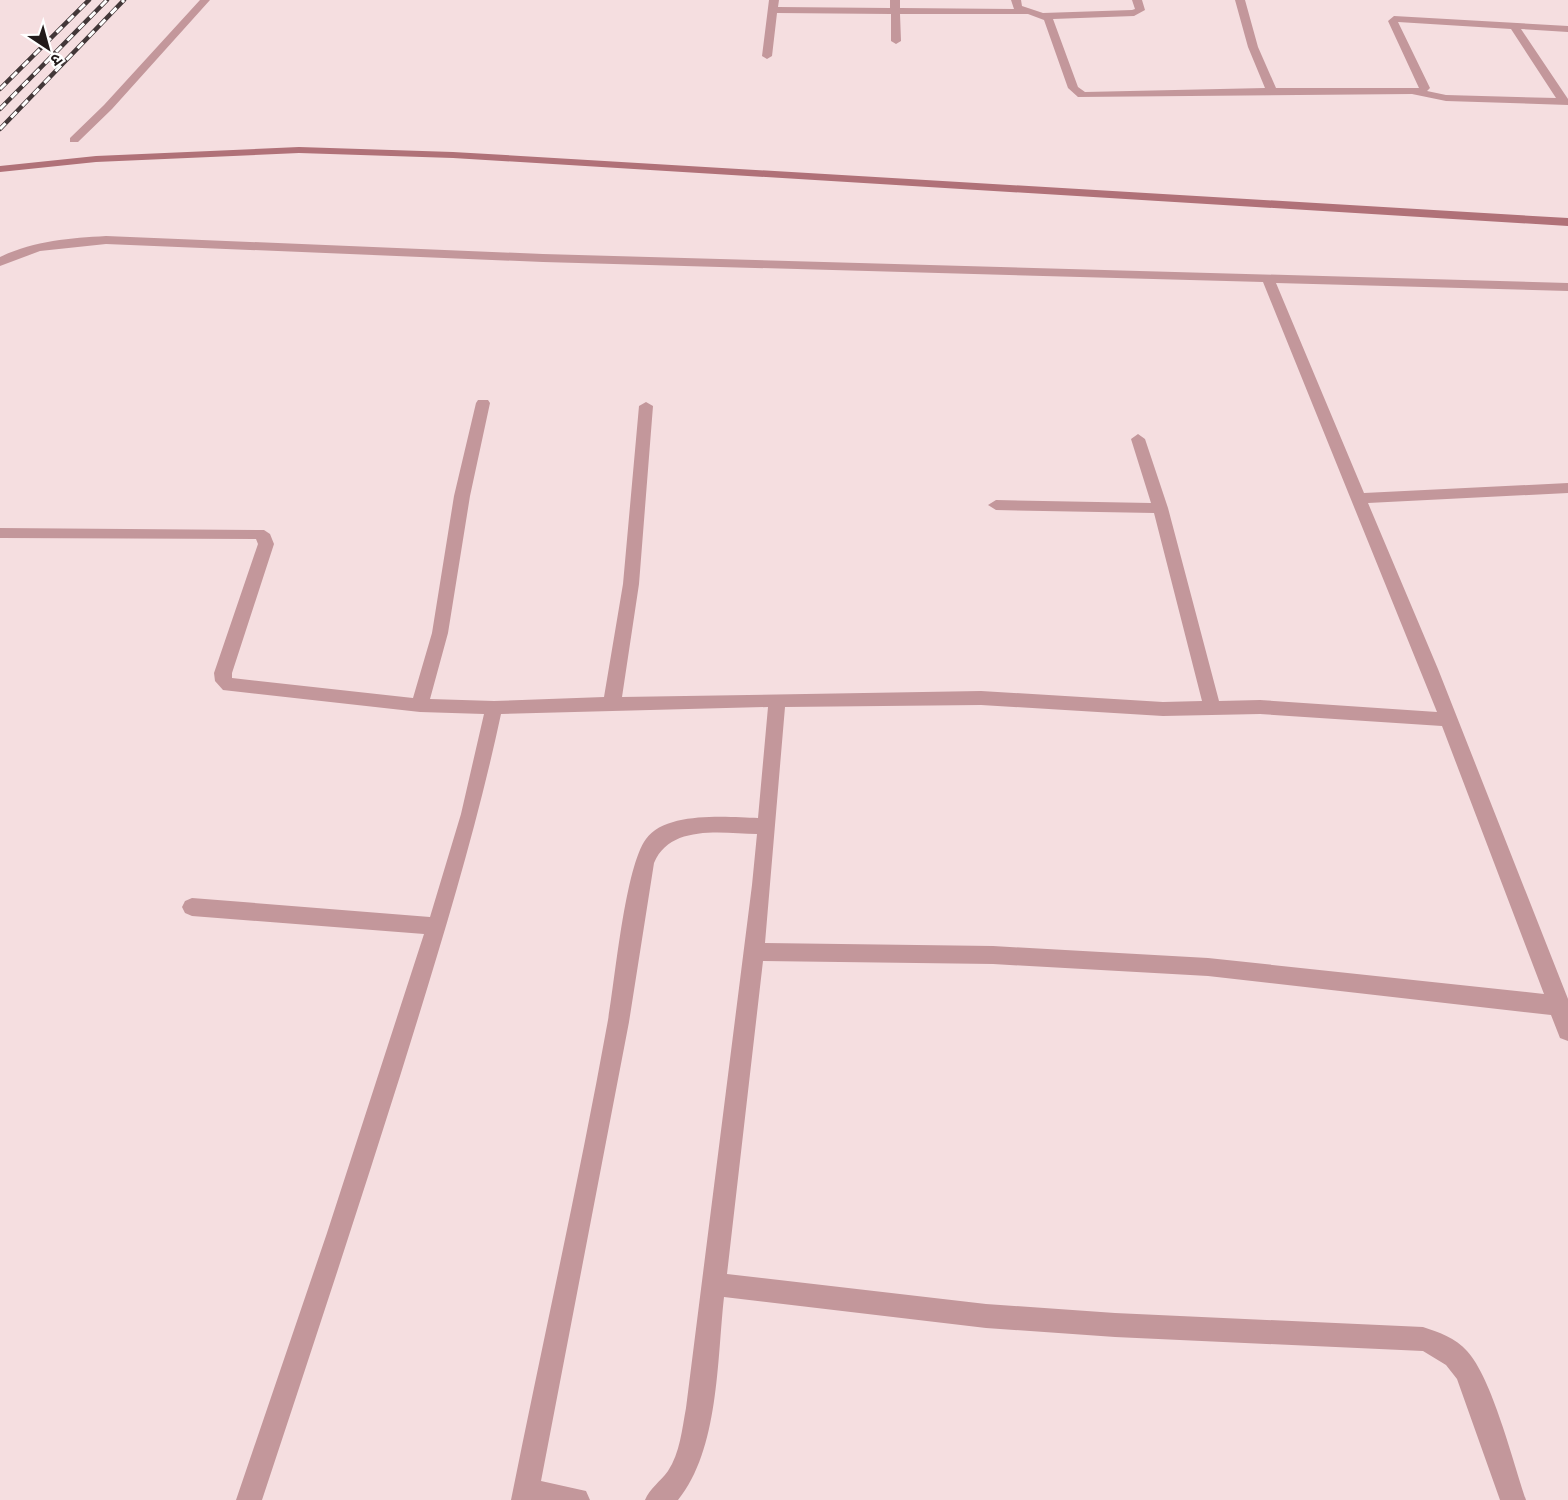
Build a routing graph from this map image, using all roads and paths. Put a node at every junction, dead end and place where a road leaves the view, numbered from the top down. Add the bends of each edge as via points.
1 (205, 0) edge
2 (1016, 0) edge
3 (1137, 0) edge
4 (1240, 0) edge
5 (773, 5) edge
6 (895, 5) edge
7 (1026, 12) junction
8 (1042, 16) junction
9 (1513, 26) junction
10 (1568, 29) edge
11 (896, 41) dead end
12 (767, 56) dead end
13 (1272, 91) junction
14 (1416, 92) junction
15 (1566, 102) edge
16 (74, 140) dead end
17 (0, 169) edge
18 (1568, 222) edge
19 (0, 262) edge
20 (1268, 279) junction
21 (1568, 287) edge
22 (483, 403) dead end
23 (646, 406) dead end
24 (1138, 439) dead end
25 (1568, 488) edge
26 (1359, 498) junction
27 (996, 505) dead end
28 (1160, 508) junction
29 (0, 532) edge
30 (777, 700) junction
31 (420, 705) junction
32 (612, 705) junction
33 (1212, 707) junction
34 (494, 708) junction
35 (1449, 720) junction
36 (766, 826) junction
37 (192, 907) dead end
38 (437, 926) junction
39 (753, 952) junction
40 (1561, 1006) junction
41 (1568, 1030) edge
42 (713, 1284) junction
43 (525, 1496) edge
44 (249, 1500) edge
45 (577, 1500) edge
46 (658, 1500) edge
47 (1513, 1500) edge

1 - 16 street
2 - 7 street via 1018,8
3 - 8 street via 1140,10 1134,13
4 - 13 street via 1252,47
5 - 6 street
5 - 12 street
6 - 7 street
6 - 11 street
7 - 8 street
8 - 13 street via 1048,18 1078,94
9 - 10 street
9 - 14 street via 1395,19 1425,88
9 - 15 street
13 - 14 street
14 - 15 street via 1446,98
17 - 18 street via 96,159 299,150 453,155
19 - 20 street via 42,247 106,240 543,258
20 - 21 street
20 - 26 street
22 - 31 street via 460,506 440,633
23 - 32 street via 631,584
24 - 28 street
25 - 26 street
26 - 35 street
27 - 28 street
28 - 33 street
29 - 31 street via 259,534 266,544 223,674 224,681 280,692
30 - 32 street
30 - 33 street via 981,698 1163,709
30 - 36 street
31 - 34 street
32 - 34 street
33 - 35 street via 1260,706
34 - 38 street via 470,814
35 - 40 street
36 - 39 street
36 - 43 street via 687,828 669,833 654,843 644,863 618,1022
37 - 38 street
38 - 44 street
39 - 40 street via 993,955 1188,966
39 - 42 street
40 - 41 street
42 - 46 street via 689,1459 673,1489
42 - 47 street via 986,1316 1423,1339 1442,1346 1460,1361
43 - 45 street

